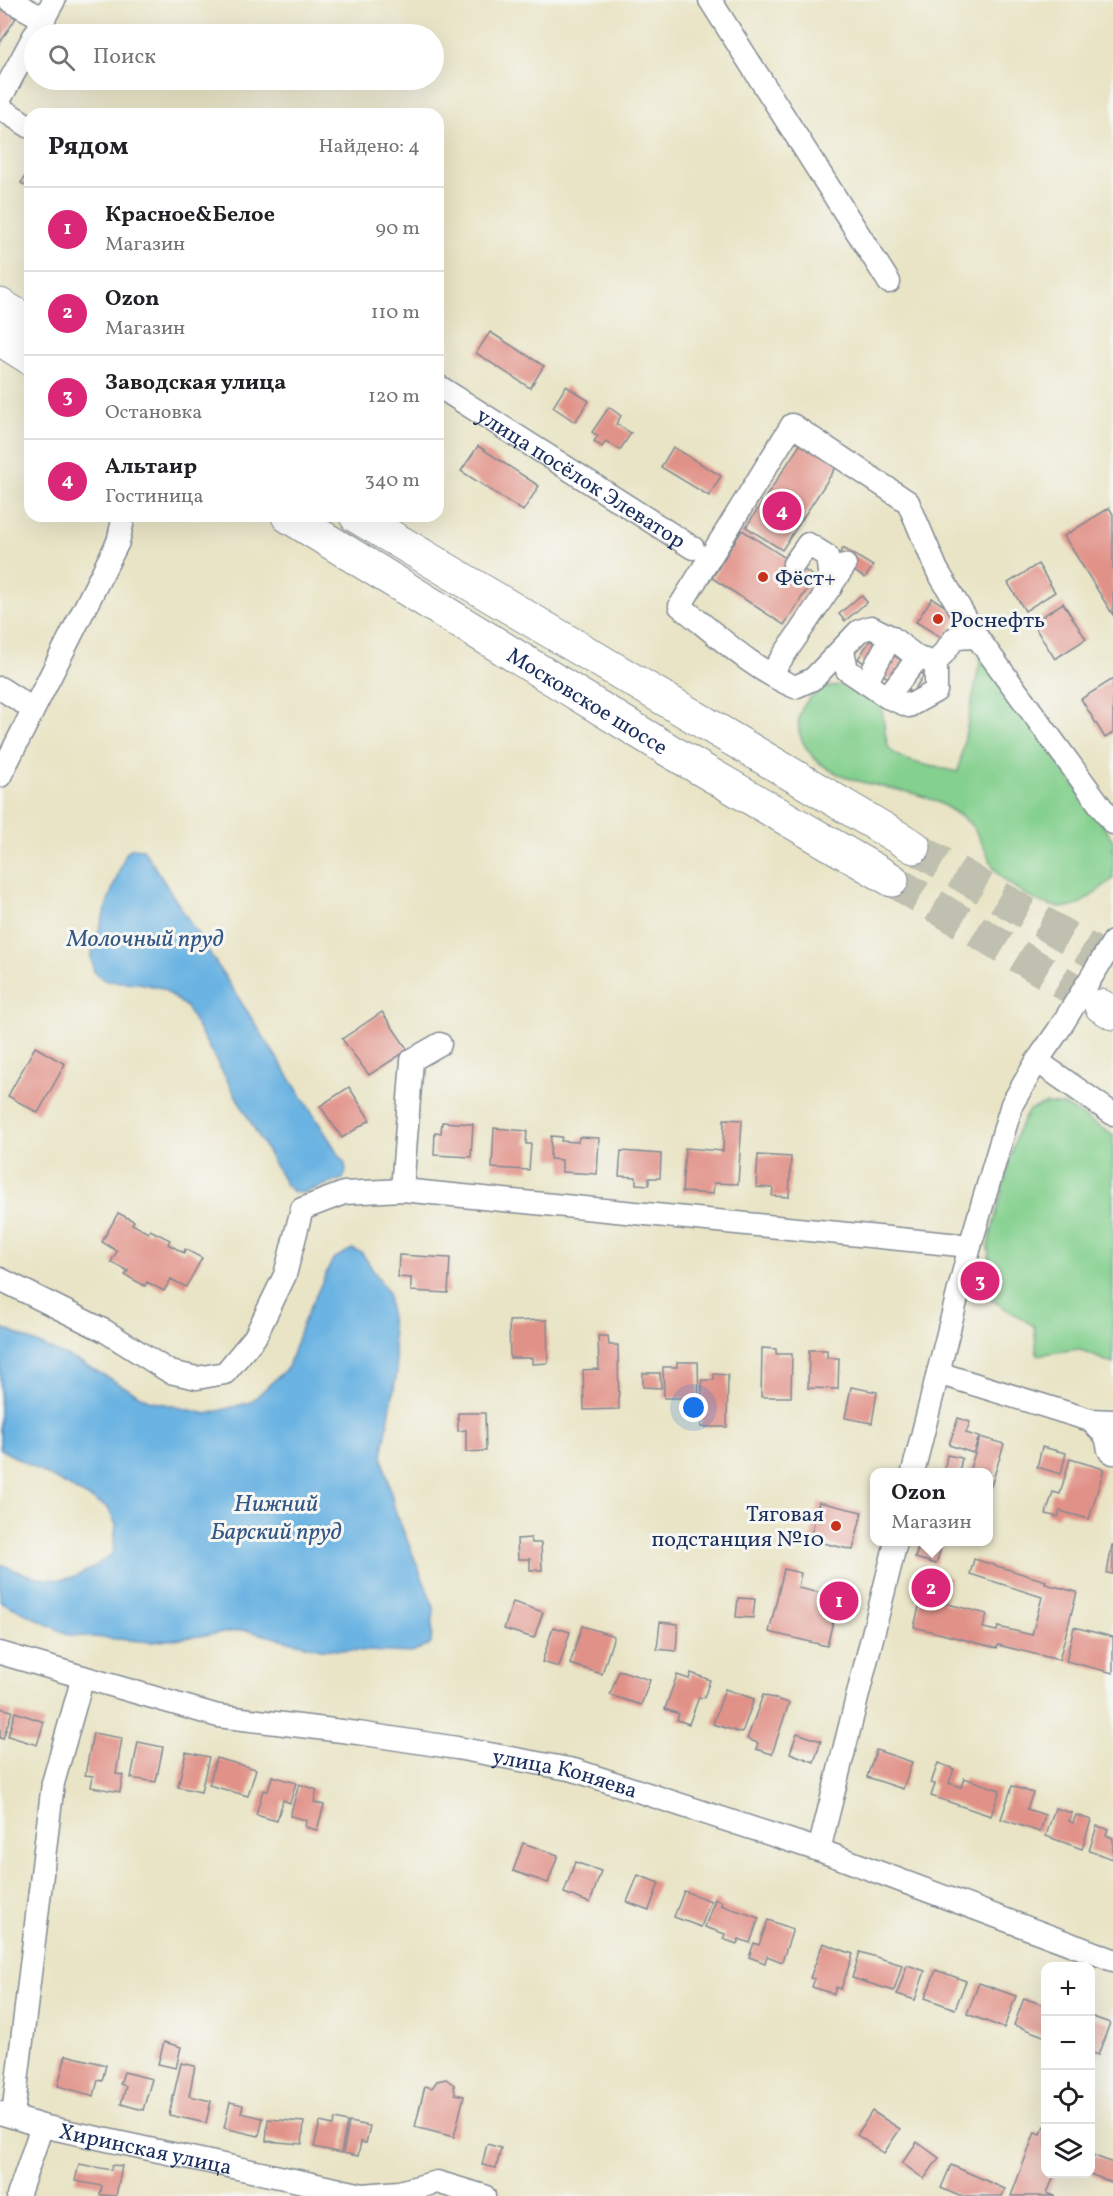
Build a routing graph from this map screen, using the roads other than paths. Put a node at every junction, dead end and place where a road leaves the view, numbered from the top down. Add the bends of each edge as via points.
1 (9, 0) edge
2 (710, 0) edge
3 (42, 22) edge
4 (24, 55) edge
5 (0, 99) edge
6 (0, 108) edge
7 (24, 123) edge
8 (889, 282) dead end
9 (0, 305) edge
10 (24, 319) edge
11 (0, 339) edge
12 (0, 347) edge
13 (24, 354) edge
14 (24, 369) edge
15 (444, 390) edge
16 (123, 522) edge
17 (298, 522) edge
18 (366, 522) edge
19 (693, 548) dead end
20 (794, 564) dead end
21 (845, 565) dead end
22 (831, 587) junction
23 (891, 637) junction
24 (977, 637) junction
25 (843, 650) junction
26 (927, 660) junction
27 (771, 674) junction
28 (866, 683) junction
29 (0, 688) edge
30 (887, 697) junction
31 (33, 709) junction
32 (0, 776) edge
33 (1110, 812) edge
34 (914, 847) tunnel mouth
35 (892, 879) tunnel mouth
36 (1113, 942) edge
37 (440, 1044) dead end
38 (1037, 1061) junction
39 (1113, 1114) edge
40 (402, 1190) junction
41 (344, 1193) junction
42 (293, 1203) dead end
43 (970, 1246) junction
44 (0, 1279) edge
45 (938, 1373) junction
46 (1090, 1420) junction
47 (1113, 1421) edge
48 (1113, 1453) edge
49 (914, 1468) edge
50 (895, 1546) edge
51 (0, 1653) edge
52 (83, 1677) junction
53 (819, 1850) junction
54 (1113, 1960) edge
55 (6, 2114) edge
56 (42, 2126) junction
57 (399, 2194) edge
58 (18, 2196) edge
59 (484, 2196) edge

1 - 3 street
2 - 8 street
4 - 5 street
6 - 7 street
9 - 10 highway
11 - 13 highway
12 - 14 street
15 - 19 street, улица посёлок Элеватор
16 - 31 street via 118,542
17 - 35 highway, Московское шоссе via 670,751
18 - 34 highway, Московское шоссе
20 - 22 street via 808,544 827,556
21 - 22 street
22 - 27 street
23 - 25 street via 871,627 859,631
23 - 26 street
23 - 28 street
24 - 26 street via 955,638
24 - 27 street via 937,570 908,502 792,425 680,606
24 - 33 street
25 - 27 street via 813,679 795,687
25 - 28 street via 847,670
26 - 30 street
26 - 30 street via 936,691 909,706
28 - 30 street
29 - 31 street
31 - 32 street
36 - 38 street
37 - 40 street via 412,1060
38 - 39 street
38 - 43 street via 1012,1104
40 - 41 street
40 - 43 street
41 - 42 street
41 - 44 street via 302,1209 285,1275 255,1338 225,1373 197,1378 170,1372 105,1331
43 - 45 street
45 - 46 street
45 - 49 street
46 - 47 street
46 - 48 street via 1106,1436
50 - 53 street
51 - 52 street, улица Коняева
52 - 53 street, улица Коняева via 218,1716 358,1733 574,1770
52 - 55 street via 53,1783
53 - 54 street, улица Коняева
55 - 56 street, Хиринская улица
56 - 57 street, Хиринская улица via 363,2195
56 - 58 street
57 - 59 street, Хиринская улица via 437,2182

